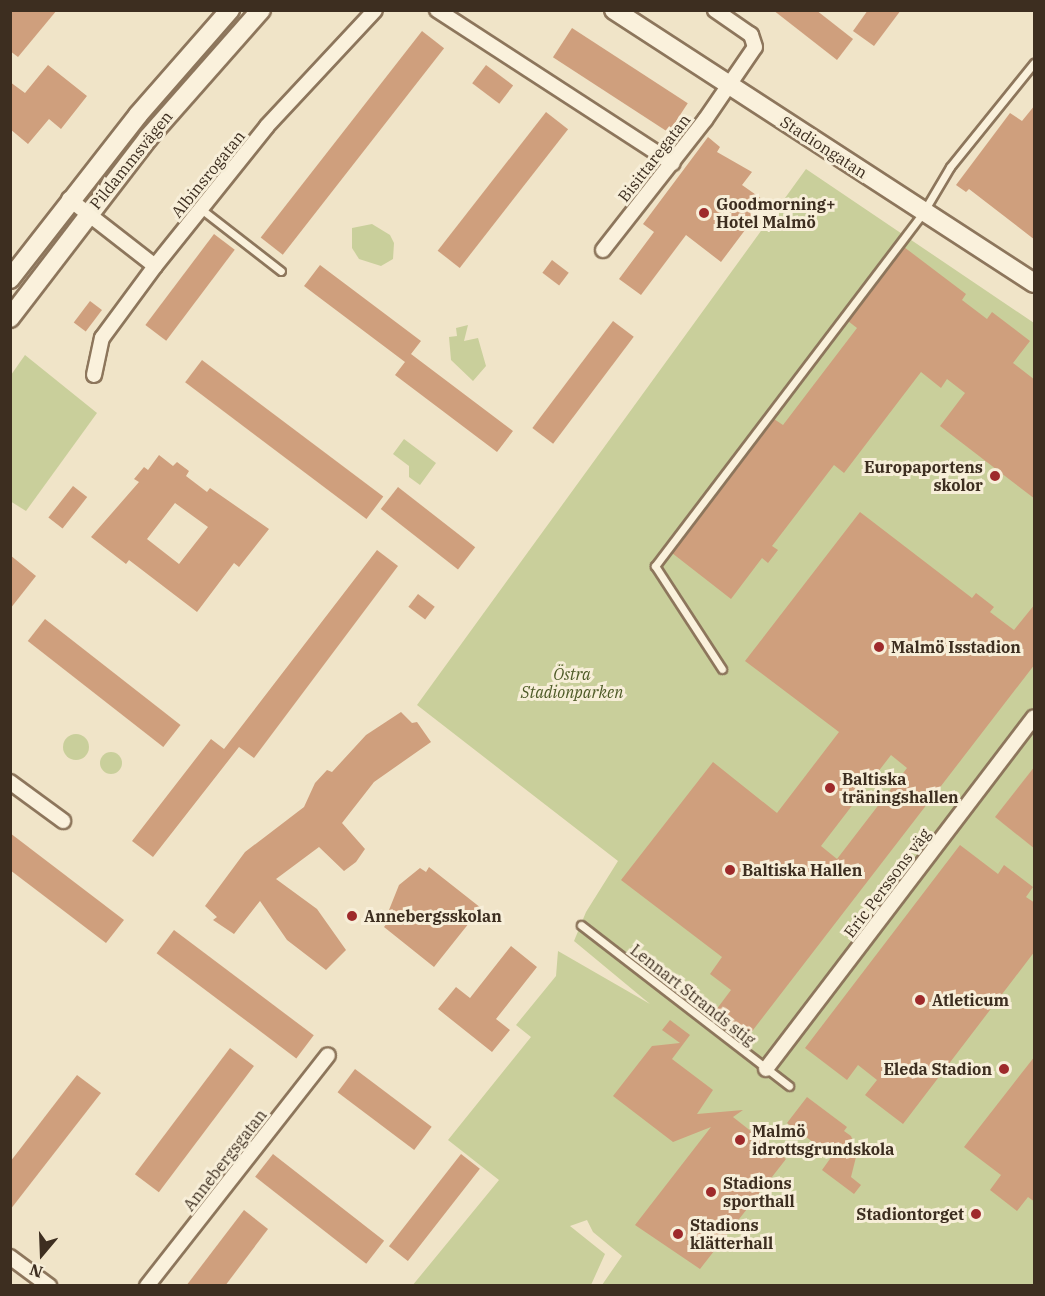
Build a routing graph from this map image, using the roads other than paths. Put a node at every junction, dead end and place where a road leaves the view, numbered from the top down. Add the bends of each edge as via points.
1 (261, 10) edge
2 (375, 10) edge
3 (437, 10) edge
4 (614, 10) edge
5 (715, 10) edge
6 (227, 11) edge
7 (1035, 63) edge
8 (729, 85) junction
9 (673, 163) junction
10 (69, 199) junction
11 (201, 209) junction
12 (924, 211) junction
13 (88, 213) junction
14 (603, 250) dead end
15 (154, 266) junction
16 (281, 271) dead end
17 (10, 279) edge
18 (1035, 283) edge
19 (10, 318) edge
20 (94, 375) dead end
21 (723, 669) dead end
22 (1035, 717) edge
23 (10, 782) edge
24 (63, 821) dead end
25 (581, 925) dead end
26 (328, 1055) dead end
27 (766, 1069) junction
28 (789, 1086) dead end
29 (10, 1257) edge
30 (49, 1286) edge
31 (147, 1286) edge

1 - 13 main road, Pildammsvägen
2 - 11 street, Albinsrogatan via 267,126
3 - 9 street
4 - 8 main road, Stadiongatan
5 - 8 street, Bisittaregatan via 754,40 755,47
6 - 10 main road, Pildammsvägen
7 - 12 lane via 950,167
8 - 9 street, Bisittaregatan
8 - 12 main road, Stadiongatan
9 - 14 street, Bisittaregatan
10 - 13 street
10 - 17 main road, Pildammsvägen
11 - 15 street, Albinsrogatan
11 - 16 lane
12 - 18 main road, Stadiongatan
12 - 21 lane via 655,566
13 - 15 street
13 - 19 main road, Pildammsvägen
15 - 20 street, Albinsrogatan via 102,338
22 - 27 street, Eric Perssons väg
23 - 24 street
25 - 27 lane, Lennart Strands stig
26 - 31 street, Annebergsgatan
27 - 28 lane, Lennart Strands stig
29 - 30 street

